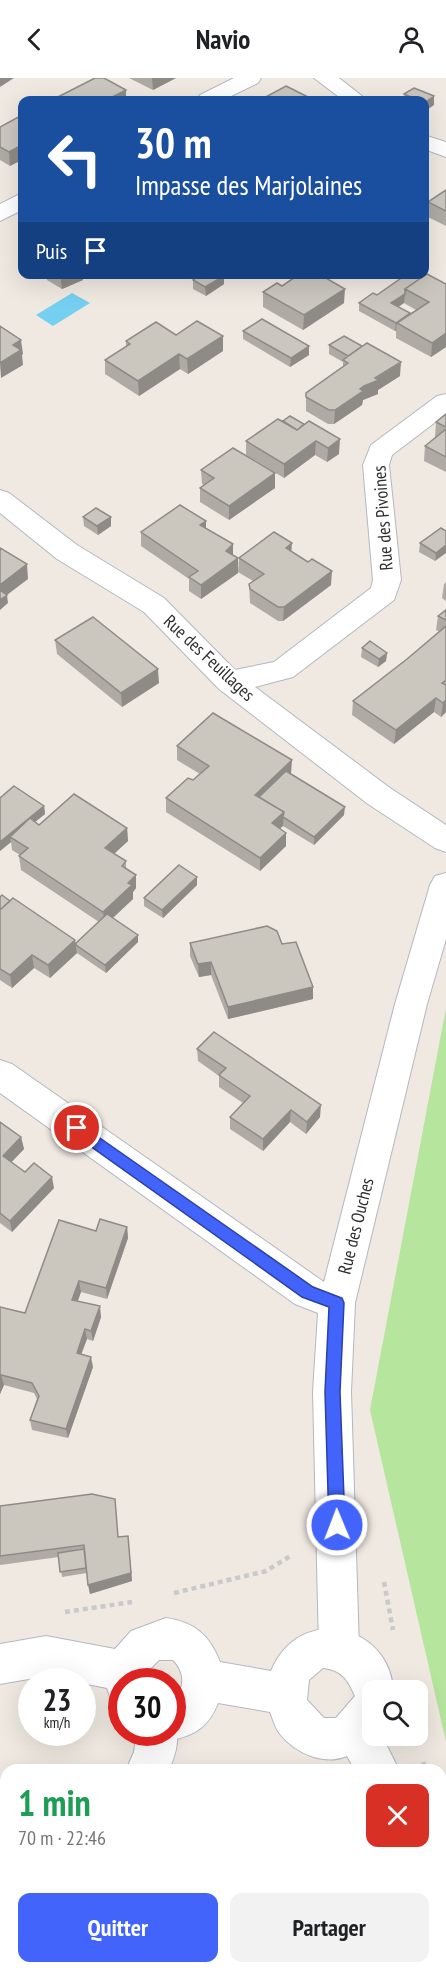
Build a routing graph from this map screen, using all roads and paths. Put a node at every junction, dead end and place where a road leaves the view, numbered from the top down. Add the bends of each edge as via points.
1 (250, 78) edge
2 (325, 78) edge
3 (216, 96) edge
4 (350, 96) edge
5 (429, 143) edge
6 (446, 150) edge
7 (18, 203) edge
8 (0, 214) edge
9 (446, 402) edge
10 (0, 499) edge
11 (229, 682) junction
12 (446, 840) edge
13 (446, 885) edge
14 (0, 1074) edge
15 (336, 1303) junction
16 (382, 1570) dead end
17 (394, 1639) dead end
18 (339, 1649) junction
19 (0, 1664) edge
20 (128, 1668) edge
21 (108, 1672) edge
22 (203, 1680) junction
23 (370, 1680) edge
24 (285, 1694) junction
25 (186, 1715) edge
26 (362, 1720) edge
27 (156, 1746) edge
28 (372, 1746) edge
29 (150, 1764) edge
30 (376, 1764) edge

1 - 3 street
2 - 4 street
5 - 6 street
7 - 8 street
9 - 11 street, Rue des Pivoines via 380,451 376,465 387,580 384,593 283,670
10 - 11 street, Rue des Feuillages via 67,552 154,605
11 - 12 street, Rue des Feuillages via 379,796
13 - 15 street, Rue des Ouches via 411,1004
14 - 15 street via 308,1292
15 - 18 street, Rue des Ouches via 333,1392
16 - 17 path
18 - 23 street via 366,1669
18 - 24 street via 325,1648 301,1657 292,1667
19 - 21 street via 46,1656
20 - 22 street via 138,1648 162,1638 187,1645 203,1667
22 - 24 street
22 - 25 street via 202,1694
24 - 26 street via 294,1720 316,1737 343,1738
27 - 29 street
28 - 30 street

